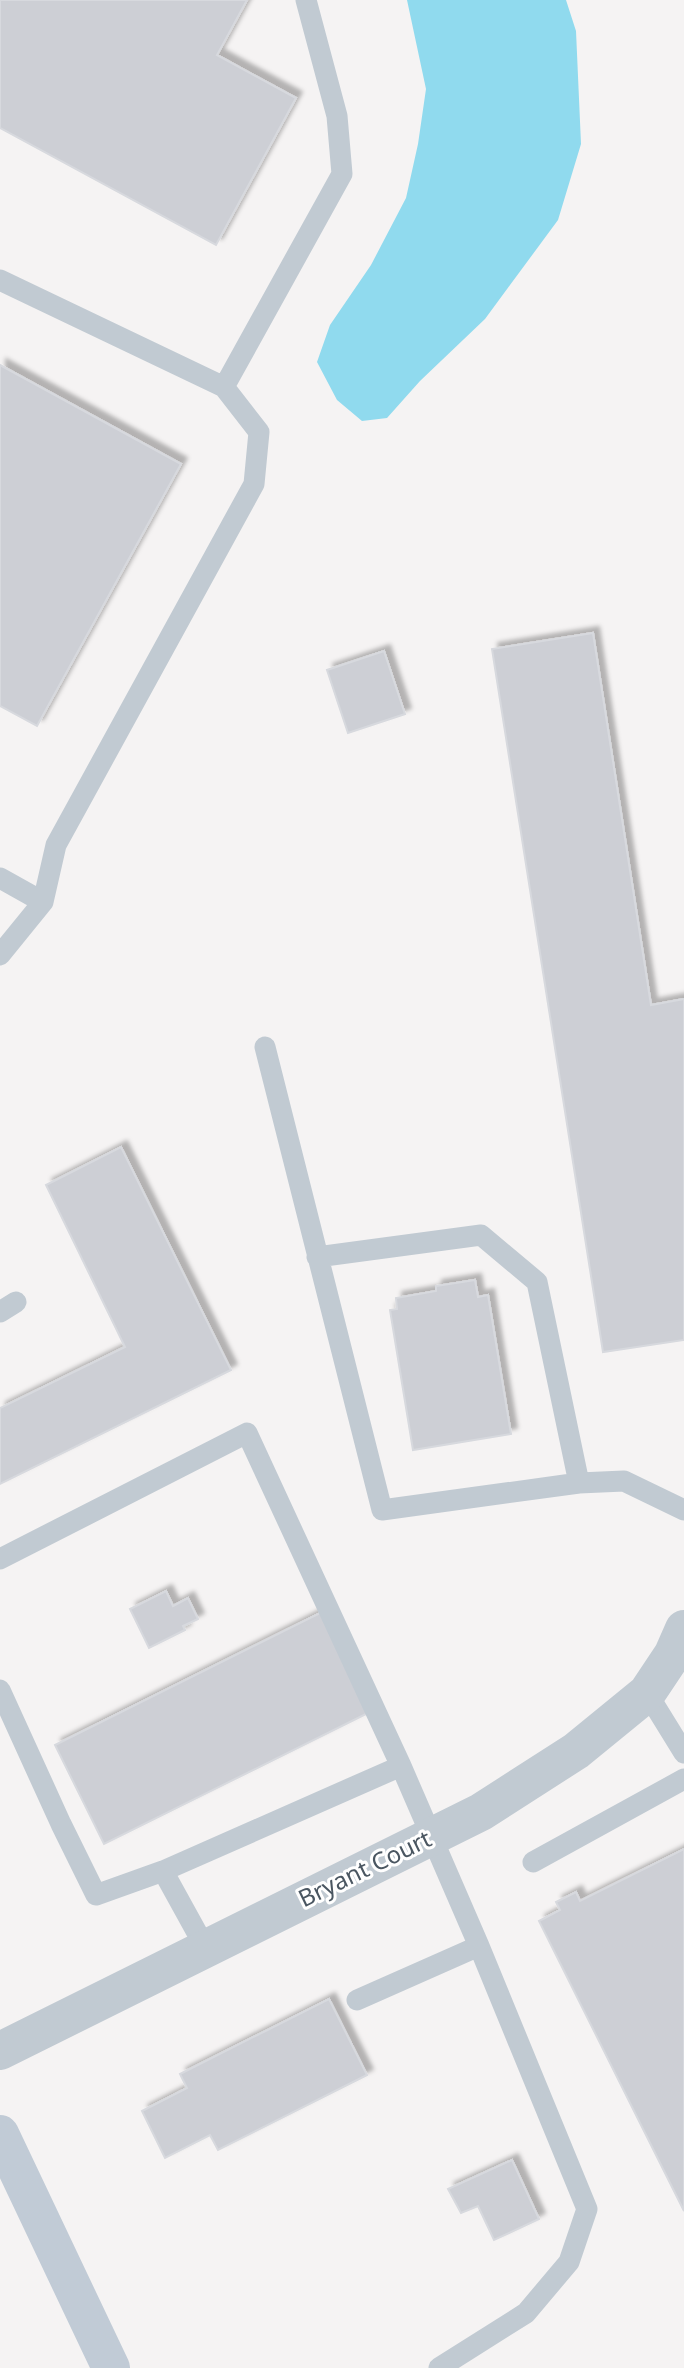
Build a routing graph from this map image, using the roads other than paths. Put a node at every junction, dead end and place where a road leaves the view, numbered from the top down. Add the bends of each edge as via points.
1 (306, 0) edge
2 (0, 280) edge
3 (224, 387) junction
4 (0, 878) edge
5 (43, 902) junction
6 (0, 955) edge
7 (265, 1047) dead end
8 (317, 1257) junction
9 (579, 1483) junction
10 (684, 1510) edge
11 (0, 1559) edge
12 (684, 1629) edge
13 (0, 1689) edge
14 (647, 1693) junction
15 (684, 1753) edge
16 (401, 1766) junction
17 (684, 1779) edge
18 (433, 1836) junction
19 (533, 1862) dead end
20 (163, 1871) junction
21 (479, 1946) junction
22 (206, 1949) junction
23 (357, 2000) dead end
24 (0, 2051) edge
25 (0, 2134) edge
26 (111, 2368) edge
27 (439, 2368) edge

1 - 3 lane via 337,116 342,174
2 - 3 lane
3 - 5 lane via 259,432 254,484 56,845
4 - 5 lane
5 - 6 lane
7 - 8 lane
8 - 9 lane via 481,1236 537,1282
8 - 9 lane via 382,1510
9 - 10 lane via 625,1481
11 - 16 lane via 247,1433
12 - 14 street, Bryant Court
13 - 20 lane via 96,1895
14 - 15 lane
14 - 18 street, Bryant Court via 576,1751 481,1812
16 - 18 lane
16 - 20 lane
17 - 19 lane
18 - 21 lane
18 - 22 street, Bryant Court
20 - 22 lane
21 - 23 lane
21 - 27 lane via 587,2209 569,2262 526,2313
22 - 24 street, Bryant Court
25 - 26 street

